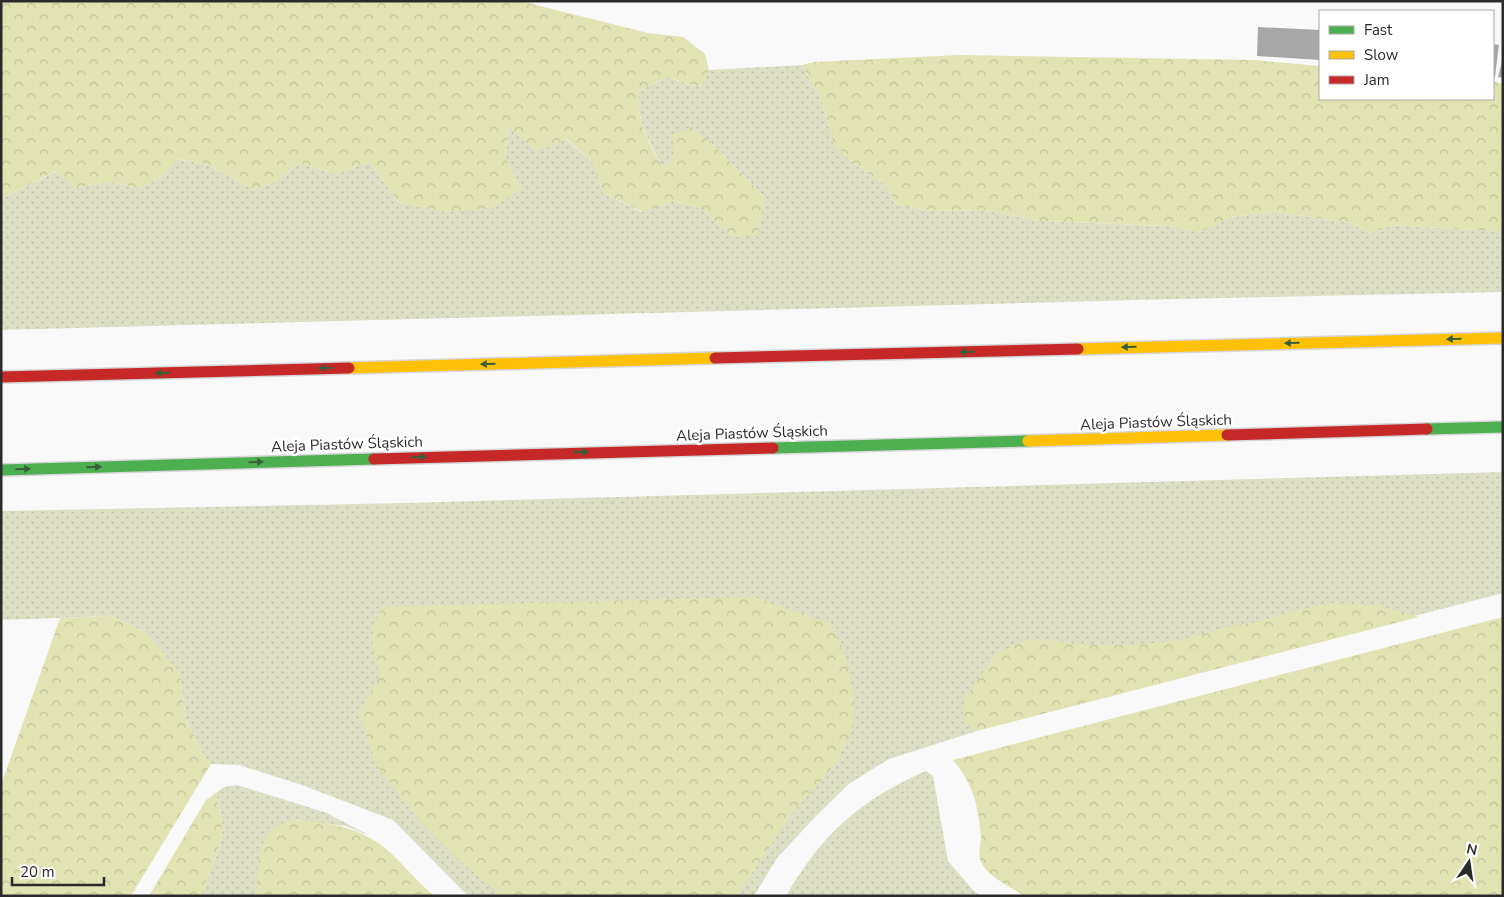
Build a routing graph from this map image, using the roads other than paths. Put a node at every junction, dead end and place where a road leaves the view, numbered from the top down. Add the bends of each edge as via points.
1 (1503, 338) edge
2 (1, 377) edge
3 (1503, 427) edge
4 (1, 470) edge

1 -> 2 highway
4 -> 3 highway, Aleja Piastów Śląskich

